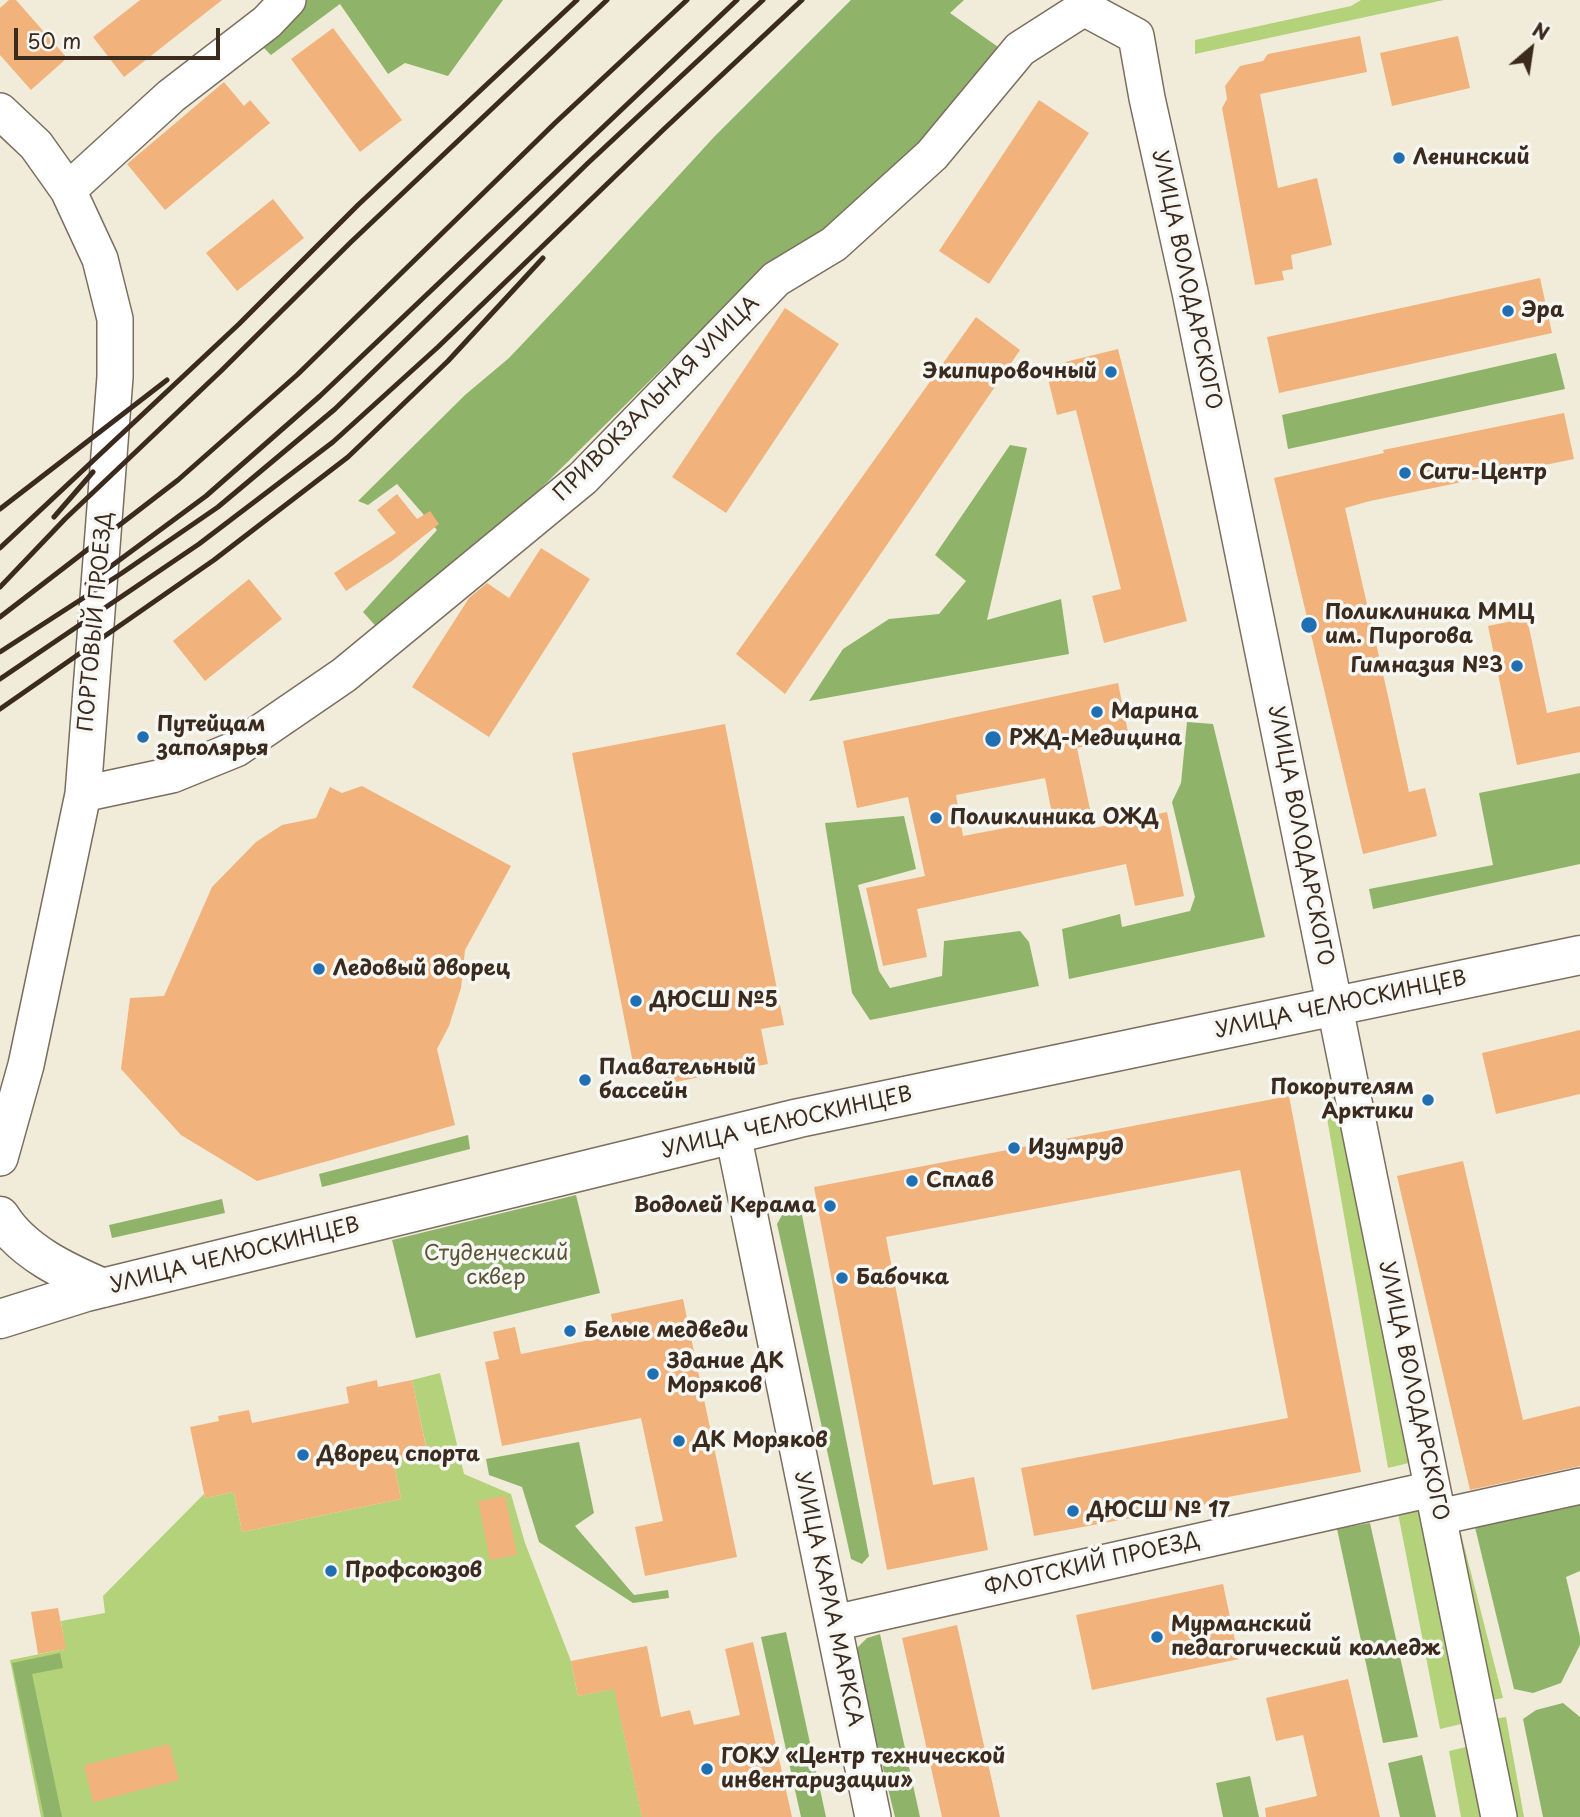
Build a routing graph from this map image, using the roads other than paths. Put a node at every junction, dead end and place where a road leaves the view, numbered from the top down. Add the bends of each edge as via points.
1 (288, 0) edge
2 (1084, 8) joint
3 (0, 111) edge
4 (68, 190) junction
5 (83, 794) junction
6 (1580, 955) edge
7 (1334, 1006) junction
8 (13, 1064) edge
9 (733, 1134) junction
10 (0, 1158) edge
11 (0, 1216) edge
12 (103, 1288) junction
13 (0, 1319) edge
14 (1580, 1486) edge
15 (1435, 1503) junction
16 (834, 1623) junction
17 (873, 1817) edge
18 (1499, 1817) edge

1 - 4 street via 267,22 171,96
2 - 5 street, ПРИВОКЗАЛЬНАЯ УЛИЦА via 1020,48 932,155 834,244 776,279 583,478 344,675 236,749 172,775
2 - 7 street, УЛИЦА ВОЛОДАРСКОГО via 1136,36
3 - 4 street, ПОРТОВЫЙ ПРОЕЗД via 36,145
4 - 5 street, ПОРТОВЫЙ ПРОЕЗД via 100,259 115,319 115,377
5 - 8 street, ПОРТОВЫЙ ПРОЕЗД
6 - 7 main road, УЛИЦА ЧЕЛЮСКИНЦЕВ
7 - 9 main road, УЛИЦА ЧЕЛЮСКИНЦЕВ
7 - 15 street, УЛИЦА ВОЛОДАРСКОГО
8 - 10 street, ПОРТОВЫЙ ПРОЕЗД
9 - 12 main road, УЛИЦА ЧЕЛЮСКИНЦЕВ
9 - 16 street, УЛИЦА КАРЛА МАРКСА
11 - 12 main road via 20,1241
12 - 13 main road, УЛИЦА ЧЕЛЮСКИНЦЕВ
14 - 15 street, ФЛОТСКИЙ ПРОЕЗД
15 - 16 street, ФЛОТСКИЙ ПРОЕЗД
15 - 18 street, УЛИЦА ВОЛОДАРСКОГО
16 - 17 street, УЛИЦА КАРЛА МАРКСА

